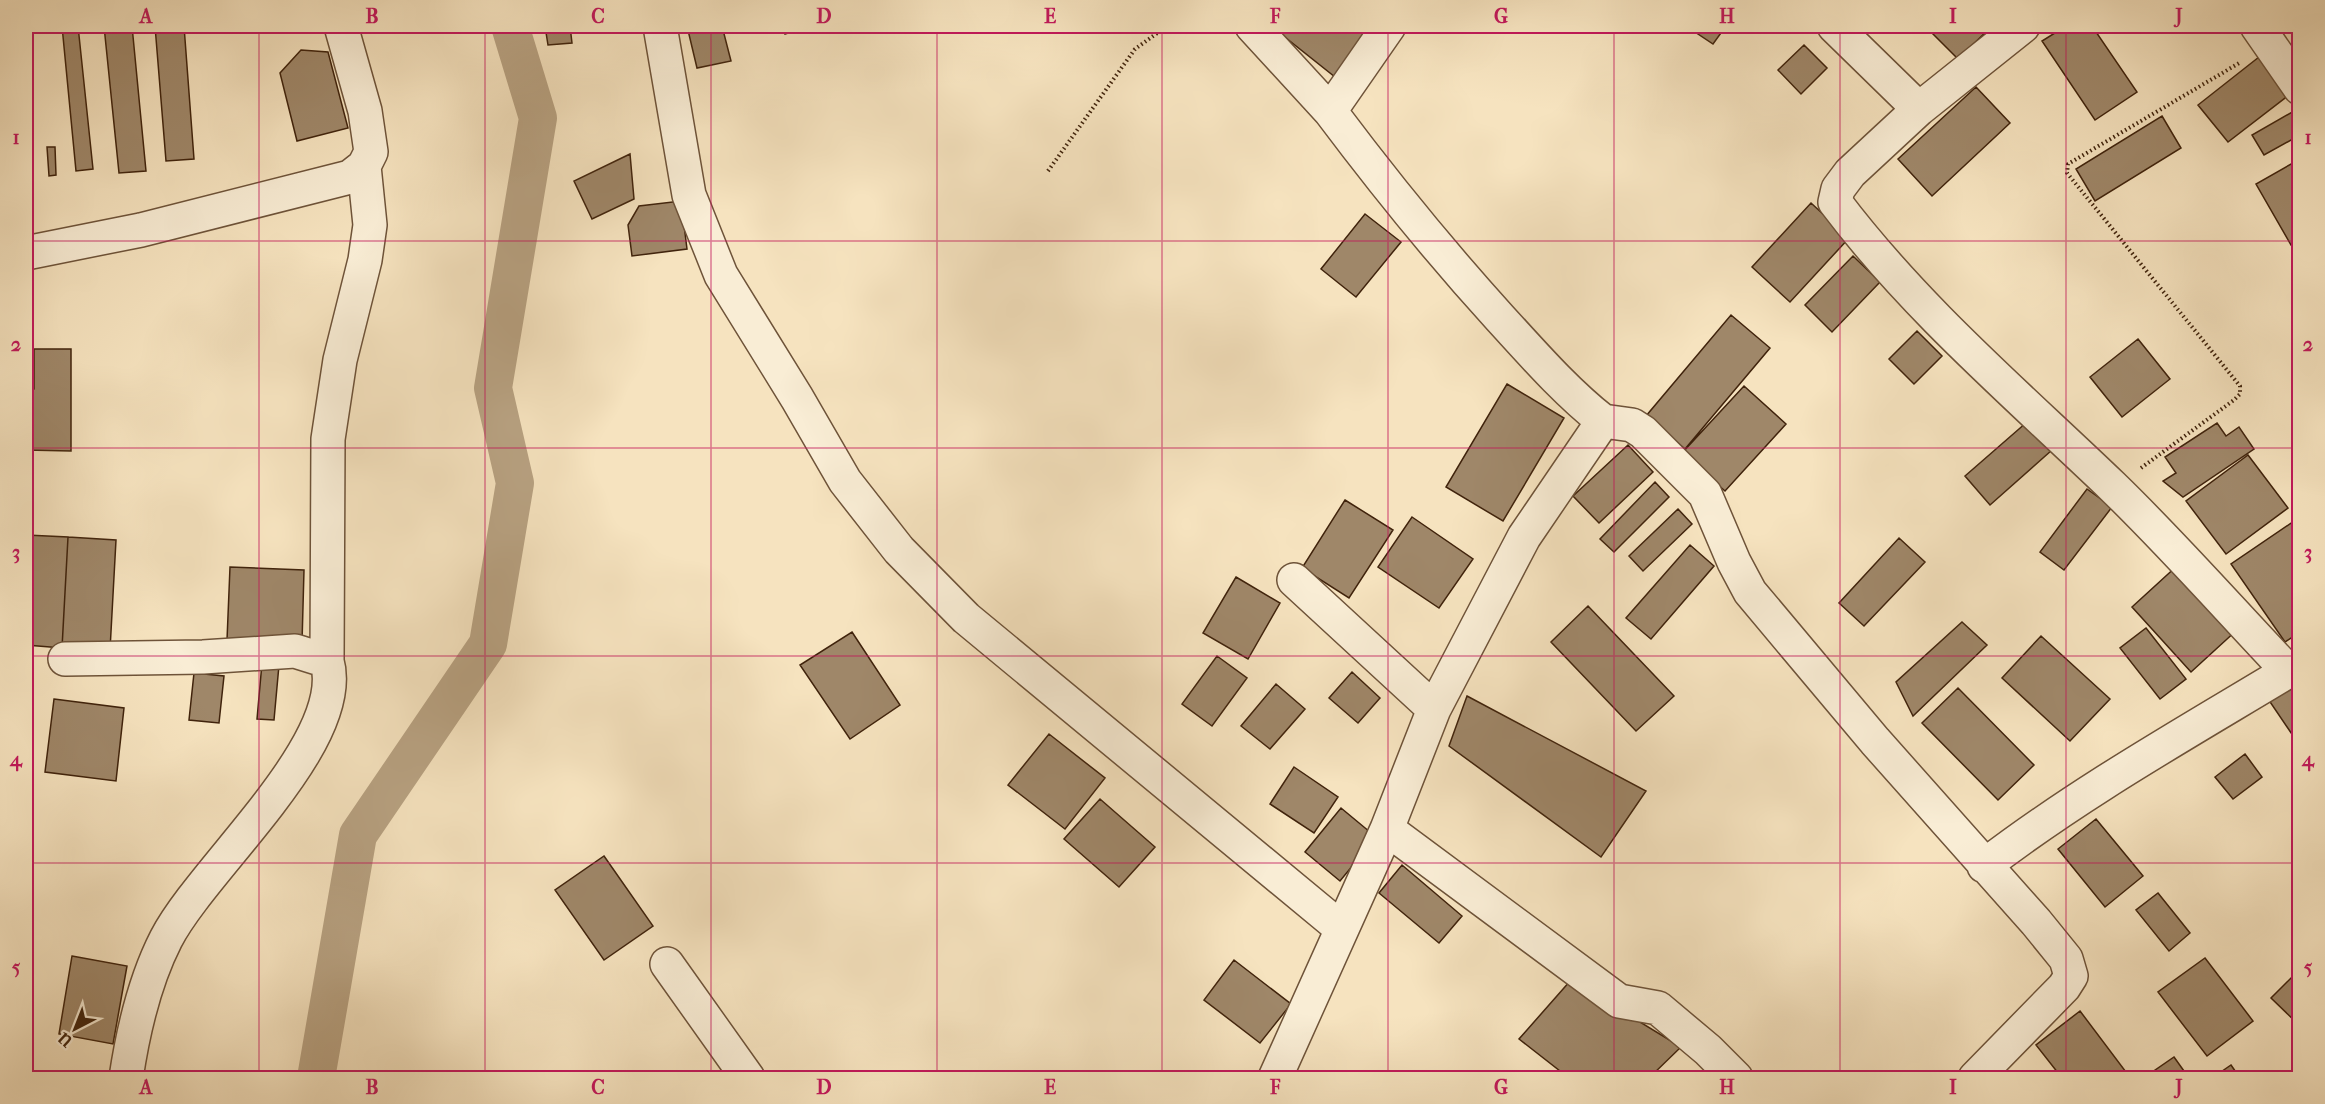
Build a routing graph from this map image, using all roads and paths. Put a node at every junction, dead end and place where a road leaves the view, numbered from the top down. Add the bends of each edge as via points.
1 (341, 26) edge
2 (660, 26) edge
3 (1167, 26) edge
4 (1252, 26) edge
5 (1389, 26) edge
6 (1834, 26) edge
7 (2024, 26) edge
8 (2263, 35) edge
9 (2300, 88) edge
10 (1919, 109) junction
11 (1330, 111) junction
12 (364, 166) junction
13 (1048, 171) dead end
14 (26, 253) edge
15 (1603, 421) junction
16 (2114, 488) junction
17 (1294, 580) dead end
18 (65, 659) dead end
19 (327, 661) junction
20 (2294, 667) edge
21 (1434, 709) junction
22 (1387, 829) junction
23 (1984, 866) junction
24 (1342, 929) junction
25 (667, 964) dead end
26 (126, 1078) edge
27 (748, 1078) edge
28 (1275, 1078) edge
29 (1736, 1078) edge
30 (1975, 1078) edge

1 - 12 street via 365,111 371,152
2 - 24 street via 689,195 721,275 844,481 899,550 966,618
3 - 13 path via 1135,49
4 - 11 street
5 - 11 street
6 - 10 street
7 - 10 street
8 - 9 street
8 - 16 path via 2068,164 2067,173 2240,386 2241,394 2234,400
10 - 16 street via 1850,173 1838,189 1835,202 1865,242 1935,317
11 - 15 street via 1454,267 1542,364
12 - 14 street via 350,177 321,186 141,230
12 - 19 street via 370,225 340,360 328,440
15 - 21 street via 1524,537
15 - 23 street via 1632,425 1643,432 1705,494 1750,592
16 - 20 street
17 - 21 street
18 - 19 street via 295,651
19 - 26 street via 330,674 323,715 299,763 193,896 166,939 133,1031
20 - 23 street via 2127,767
21 - 22 street
22 - 24 street
22 - 29 street via 1619,1001 1659,1008
23 - 30 street via 2066,959 2071,976
24 - 28 street
25 - 27 street

